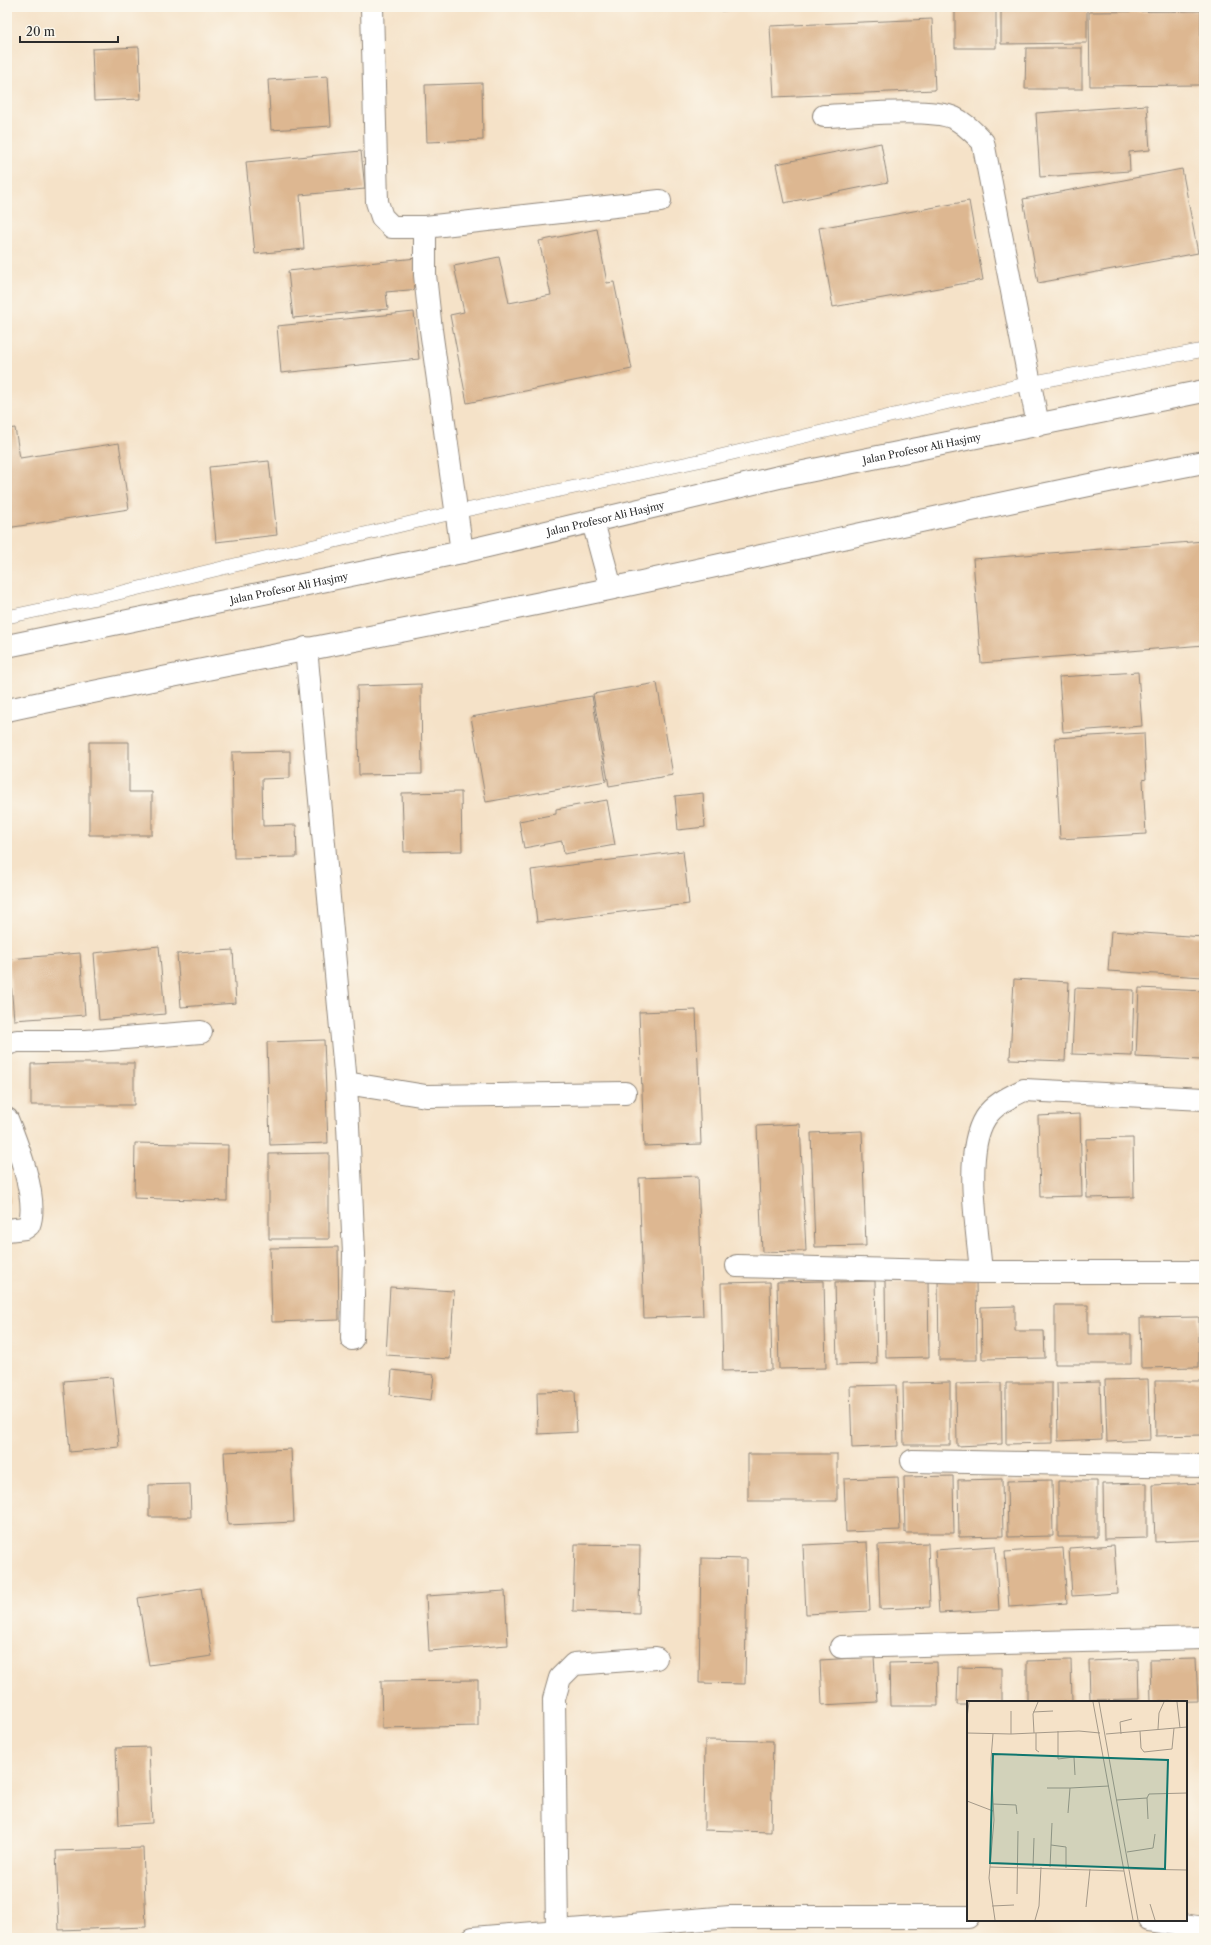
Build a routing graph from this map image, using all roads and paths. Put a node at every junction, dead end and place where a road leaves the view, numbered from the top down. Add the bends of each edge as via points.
1 (372, 7) edge
2 (824, 116) dead end
3 (660, 200) dead end
4 (425, 227) junction
5 (1204, 350) edge
6 (1030, 383) junction
7 (1204, 391) edge
8 (1038, 425) junction
9 (1204, 462) edge
10 (456, 512) junction
11 (593, 522) junction
12 (462, 552) junction
13 (610, 588) junction
14 (7, 617) edge
15 (7, 646) edge
16 (306, 648) junction
17 (7, 710) edge
18 (201, 1032) dead end
19 (7, 1044) edge
20 (346, 1083) junction
21 (625, 1093) dead end
22 (1204, 1099) edge
23 (7, 1119) edge
24 (7, 1230) edge
25 (737, 1266) dead end
26 (981, 1272) junction
27 (1204, 1272) edge
28 (352, 1339) dead end
29 (912, 1461) dead end
30 (1204, 1466) edge
31 (1204, 1638) edge
32 (841, 1647) dead end
33 (656, 1658) dead end
34 (967, 1917) edge
35 (1156, 1921) edge
36 (1204, 1928) edge
37 (557, 1932) junction
38 (632, 1932) edge
39 (473, 1938) edge

1 - 4 street via 377,202 382,217 392,227
2 - 6 street via 925,112 954,118 983,142
3 - 4 street
4 - 10 street via 425,275
5 - 6 lane
6 - 8 street
6 - 10 lane via 703,460
7 - 8 street, Jalan Profesor Ali Hasjmy
8 - 11 street, Jalan Profesor Ali Hasjmy via 778,478
9 - 13 street via 1079,486
10 - 12 street
10 - 14 lane
11 - 12 street, Jalan Profesor Ali Hasjmy
11 - 13 street
12 - 15 street, Jalan Profesor Ali Hasjmy
13 - 16 street
16 - 17 street
16 - 20 street
18 - 19 street via 86,1041 17,1041
20 - 21 street via 426,1096
20 - 28 street via 354,1254
22 - 26 street via 1024,1090 1001,1102 985,1118 975,1144 973,1177
23 - 24 street via 25,1163 31,1205 29,1225 25,1228
25 - 26 street
26 - 27 street
29 - 30 street
31 - 32 street
33 - 37 street via 574,1664 560,1678 554,1699
34 - 38 street via 730,1917
35 - 36 street
37 - 38 street
37 - 39 street

